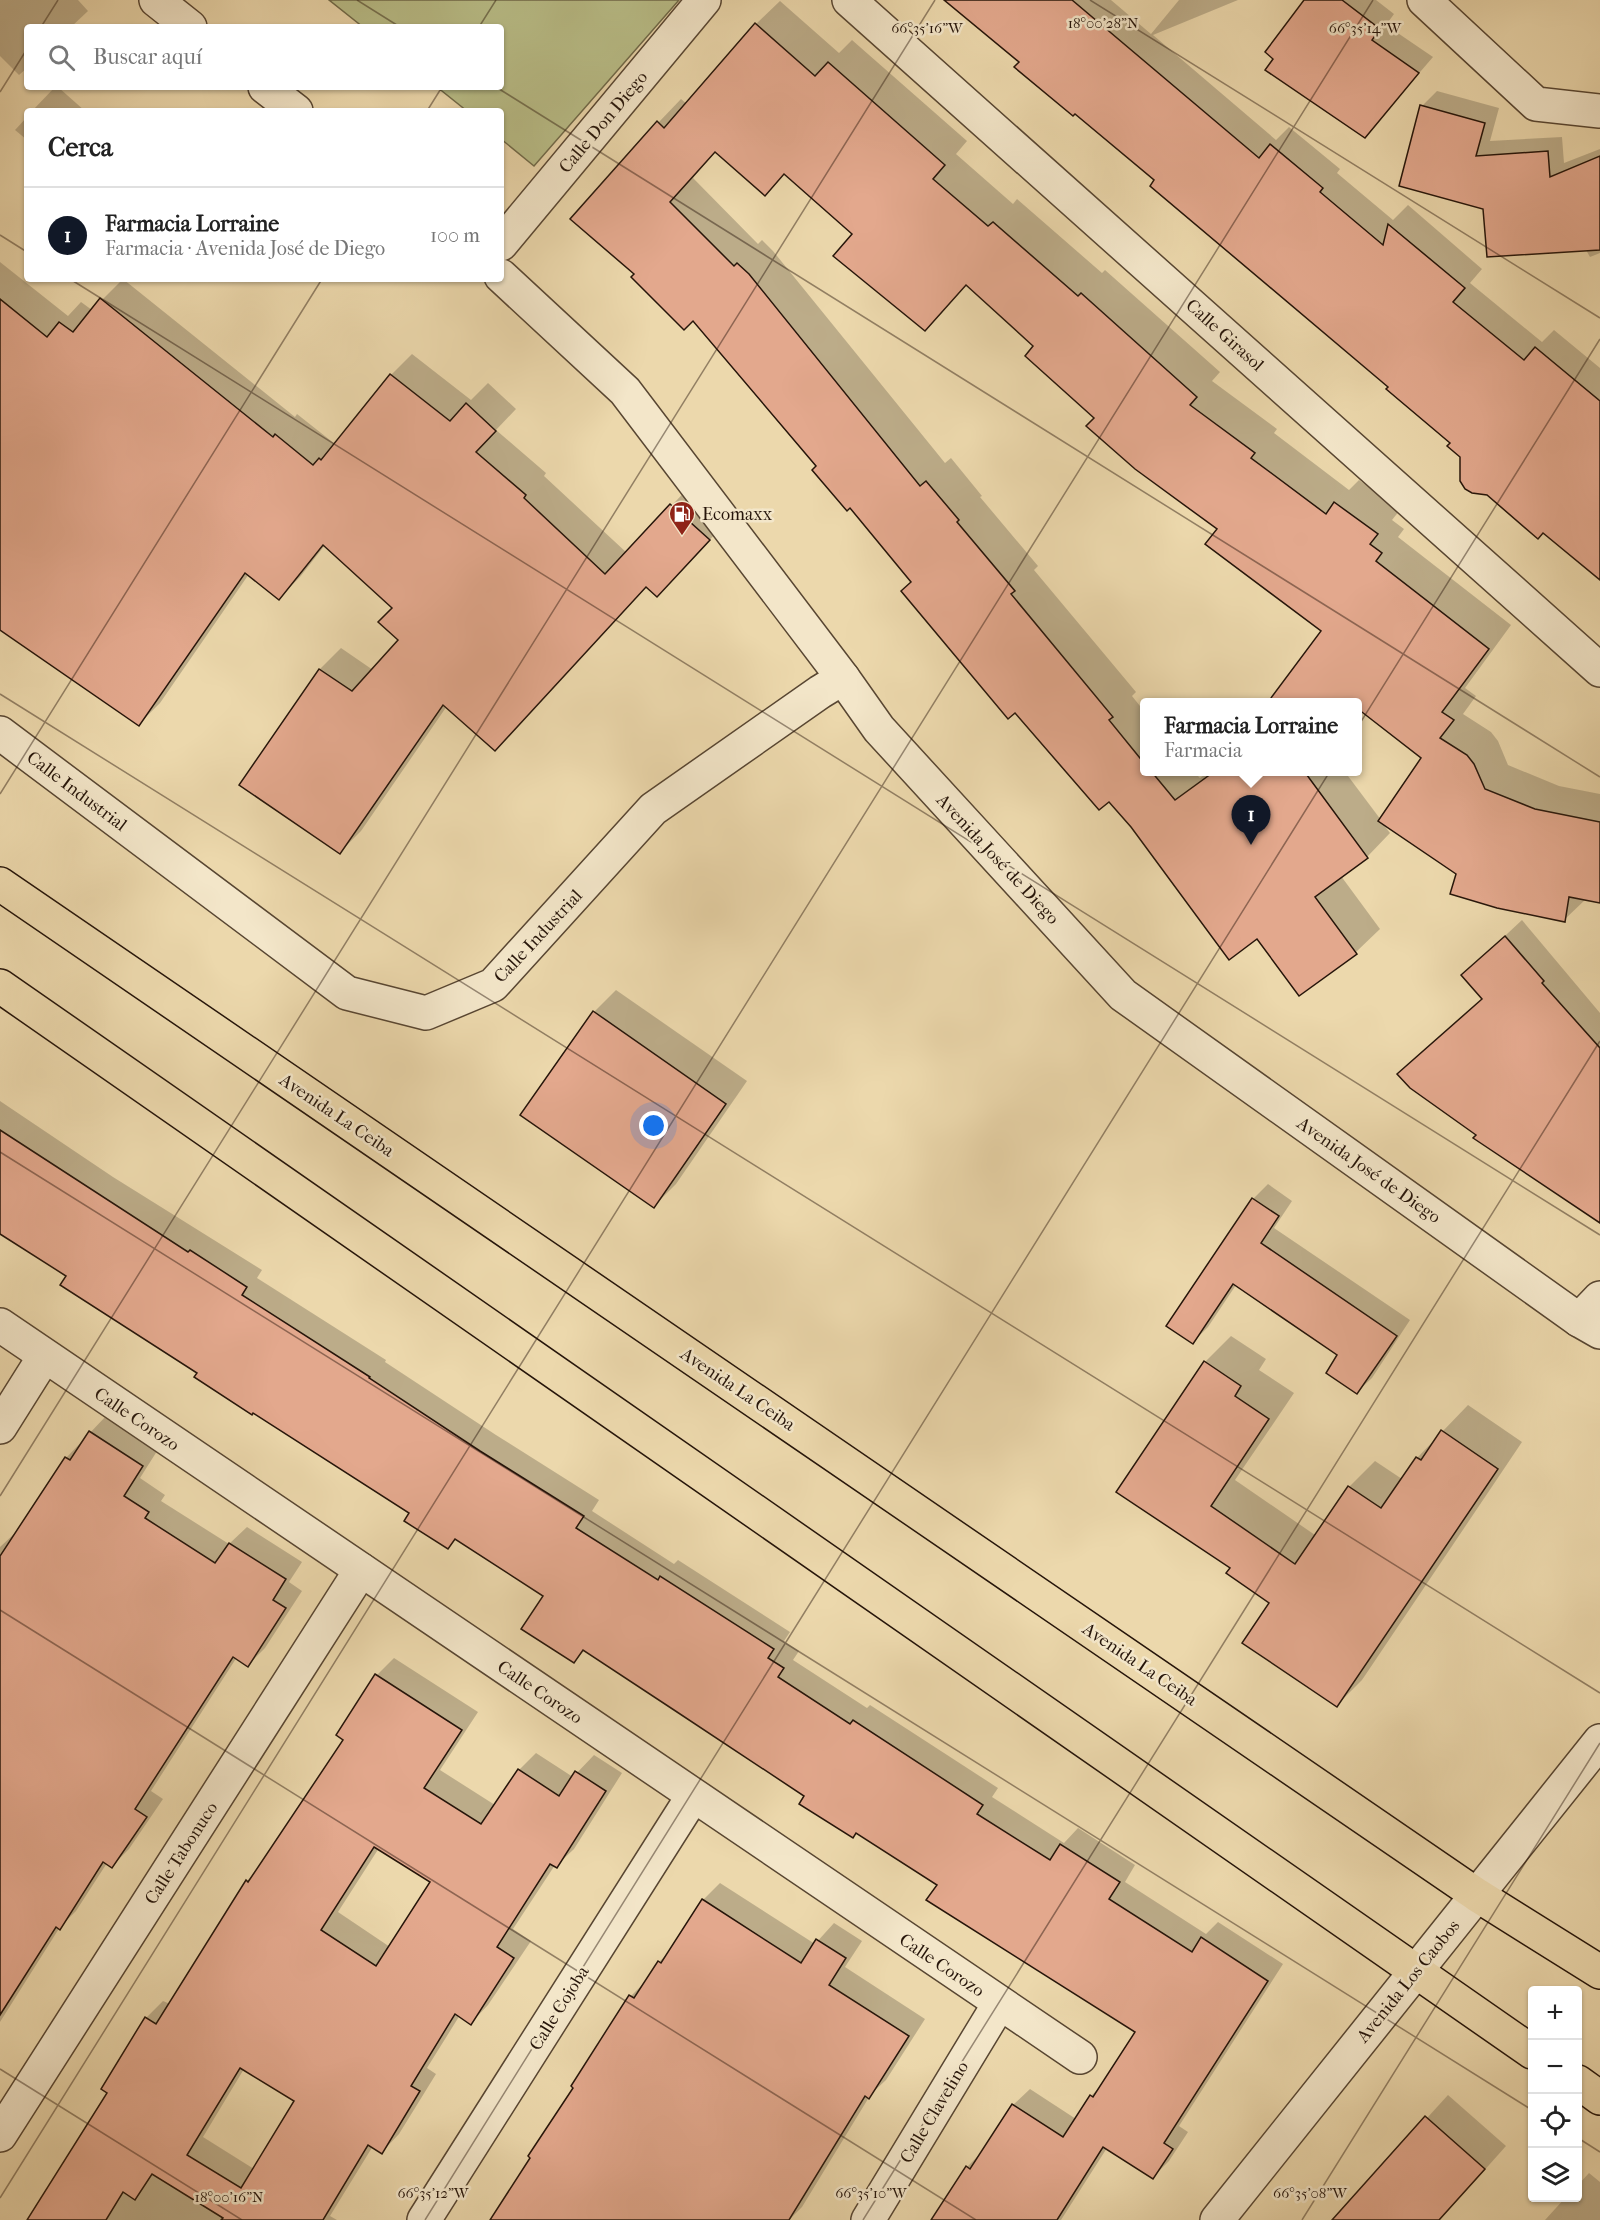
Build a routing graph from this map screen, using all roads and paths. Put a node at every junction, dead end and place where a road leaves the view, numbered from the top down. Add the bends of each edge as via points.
1 (156, 0) edge
2 (704, 0) edge
3 (849, 0) edge
4 (1424, 0) edge
5 (186, 24) edge
6 (270, 90) edge
7 (292, 108) edge
8 (1600, 111) edge
9 (504, 240) edge
10 (504, 279) edge
11 (1600, 670) edge
12 (843, 678) junction
13 (0, 733) edge
14 (0, 884) edge
15 (0, 986) edge
16 (1593, 1317) edge
17 (0, 1326) edge
18 (44, 1357) junction
19 (0, 1426) edge
20 (361, 1570) junction
21 (1600, 1741) edge
22 (693, 1796) junction
23 (1477, 1895) junction
24 (1415, 1972) junction
25 (1600, 1972) edge
26 (999, 2004) junction
27 (1528, 2049) edge
28 (1080, 2056) dead end
29 (1582, 2085) edge
30 (1600, 2098) edge
31 (0, 2135) edge
32 (424, 2220) edge
33 (868, 2220) edge
34 (1217, 2220) edge

1 - 5 street
2 - 9 street, Calle Don Diego
3 - 11 street, Calle Girasol
4 - 8 street via 1536,104
6 - 7 street
10 - 12 street, Avenida José de Diego via 625,390
12 - 13 street, Calle Industrial via 653,809 493,986 426,1013 346,993
12 - 16 street, Avenida José de Diego via 879,729 1123,996
14 - 23 highway, Avenida La Ceiba
15 - 24 highway
17 - 18 street, Calle Corozo
18 - 19 street
18 - 20 street, Calle Corozo
20 - 22 street, Calle Corozo
20 - 31 street, Calle Tabonuco
21 - 23 street, Avenida Los Caobos
22 - 26 street, Calle Corozo
22 - 32 street, Calle Cojoba
23 - 24 street, Avenida Los Caobos
23 - 25 highway, Avenida La Ceiba
24 - 27 highway
24 - 34 street, Avenida Los Caobos
26 - 28 street, Calle Corozo
26 - 33 street, Calle Clavelino
29 - 30 highway

